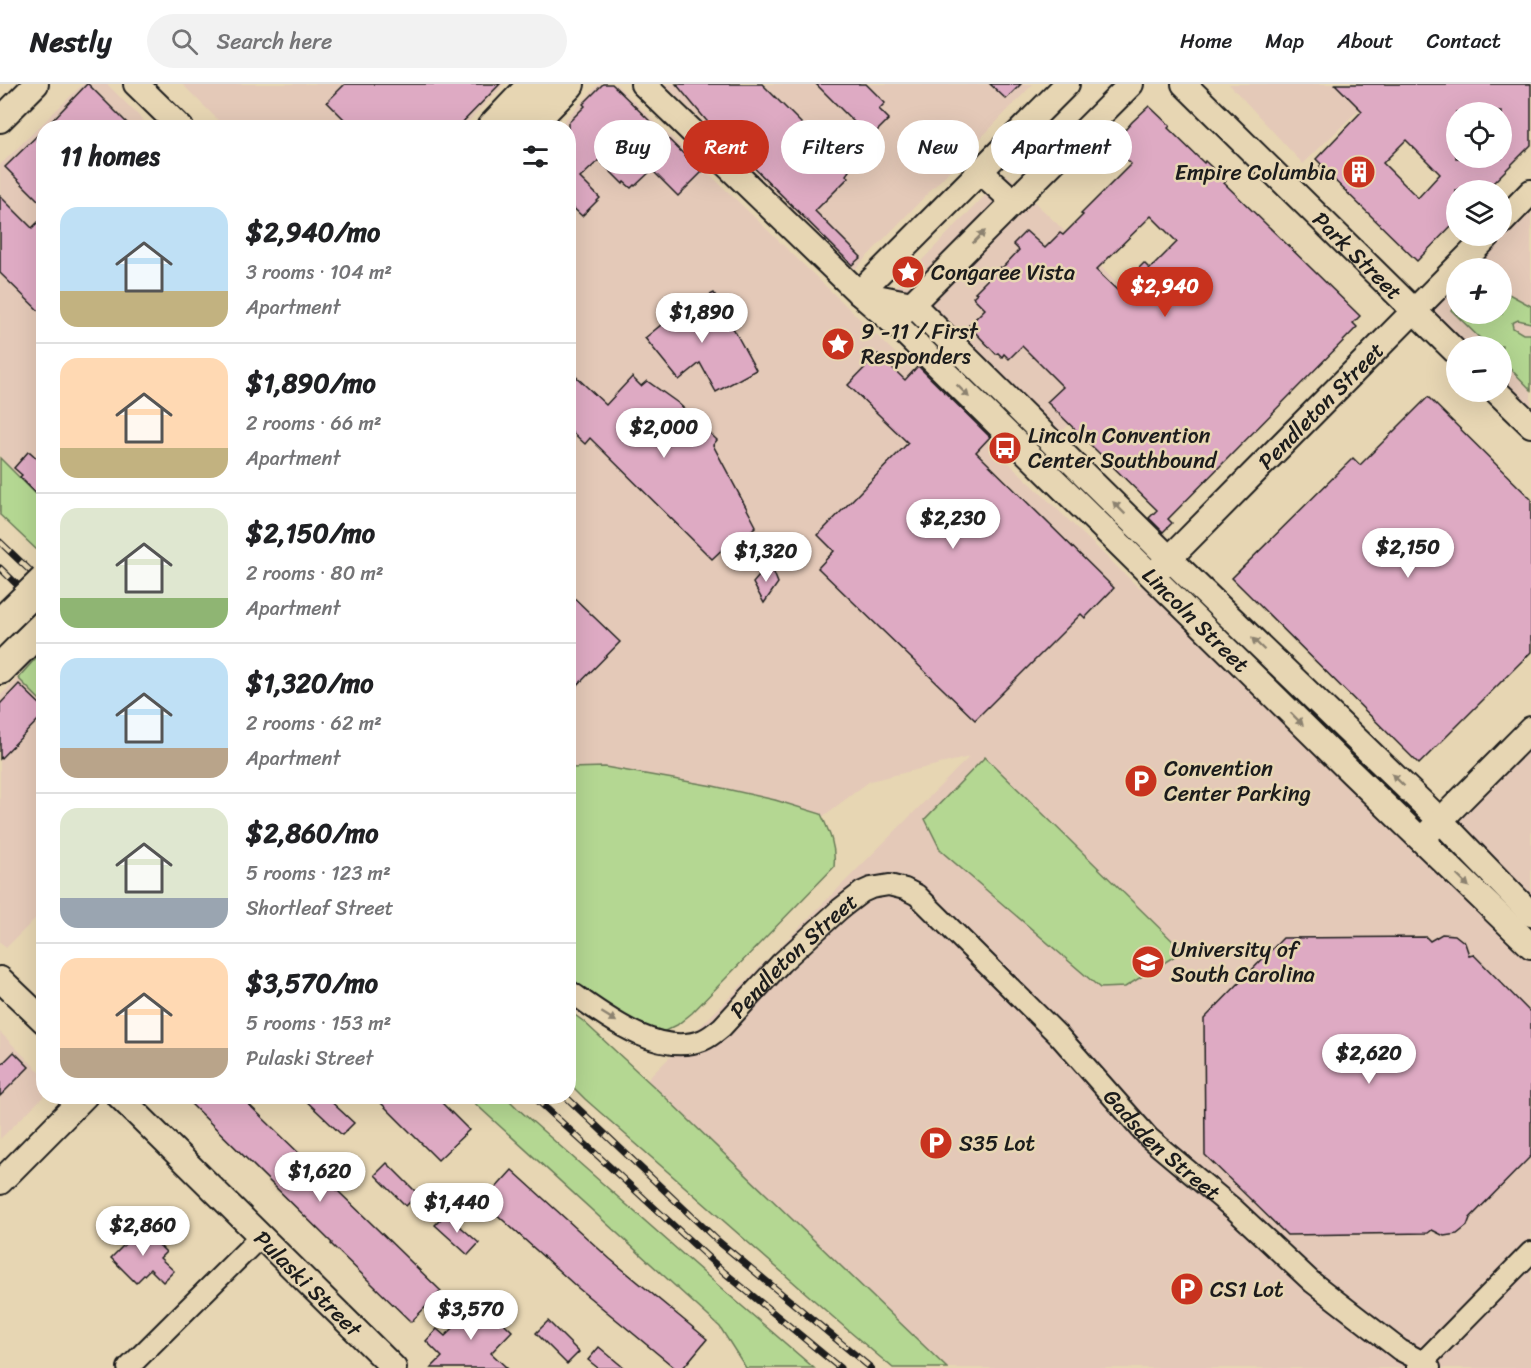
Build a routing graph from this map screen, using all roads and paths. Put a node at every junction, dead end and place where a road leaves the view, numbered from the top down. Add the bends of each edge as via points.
1 (36, 84) edge
2 (136, 84) edge
3 (534, 84) edge
4 (569, 84) edge
5 (643, 84) edge
6 (1067, 84) edge
7 (1131, 84) edge
8 (1185, 84) edge
9 (0, 120) edge
10 (173, 120) edge
11 (500, 120) edge
12 (534, 120) edge
13 (980, 171) junction
14 (1531, 192) edge
15 (1014, 202) junction
16 (1512, 212) edge
17 (1478, 246) edge
18 (859, 293) junction
19 (912, 304) junction
20 (1414, 310) junction
21 (894, 323) junction
22 (1446, 342) edge
23 (1507, 402) edge
24 (1531, 425) edge
25 (1169, 558) junction
26 (1152, 576) junction
27 (36, 589) edge
28 (0, 624) edge
29 (36, 633) edge
30 (6, 663) edge
31 (1531, 729) edge
32 (1440, 820) junction
33 (1421, 840) junction
34 (916, 895) joint
35 (1531, 914) edge
36 (1531, 946) edge
37 (0, 979) edge
38 (576, 995) edge
39 (36, 1013) edge
40 (77, 1104) edge
41 (128, 1104) edge
42 (0, 1182) edge
43 (261, 1236) junction
44 (1531, 1252) edge
45 (384, 1365) edge
46 (1423, 1366) edge
47 (128, 1368) edge

1 - 9 street
2 - 10 street
3 - 11 main road
4 - 12 main road
5 - 18 street, Lincoln Street
6 - 13 street
7 - 15 street
8 - 20 street, Park Street
13 - 15 street
13 - 18 street
14 - 16 street
19 -> 15 street
17 - 20 street, Pendleton Street
18 - 19 street
18 - 21 street, Lincoln Street
19 - 21 street
25 -> 19 street, Lincoln Street
20 - 22 street, Park Street
20 - 25 street, Pendleton Street
21 -> 26 street, Lincoln Street
23 - 24 street
25 - 26 street, Pendleton Street
32 -> 25 street, Lincoln Street
26 -> 33 street, Lincoln Street
27 - 28 main road, bridge
29 - 30 main road
31 - 32 street
32 - 33 street
32 - 35 street, Lincoln Street
33 -> 36 street, Lincoln Street
38 -> 34 street, Pendleton Street via 652,1040 667,1044 704,1040 722,1027 781,963 862,892 889,885
34 - 46 street, Gadsden Street via 1076,1053 1149,1138 1312,1282
37 - 39 street
40 - 42 street
41 - 43 street, Pulaski Street
43 - 45 street, Pulaski Street
43 - 47 street
44 - 46 street

